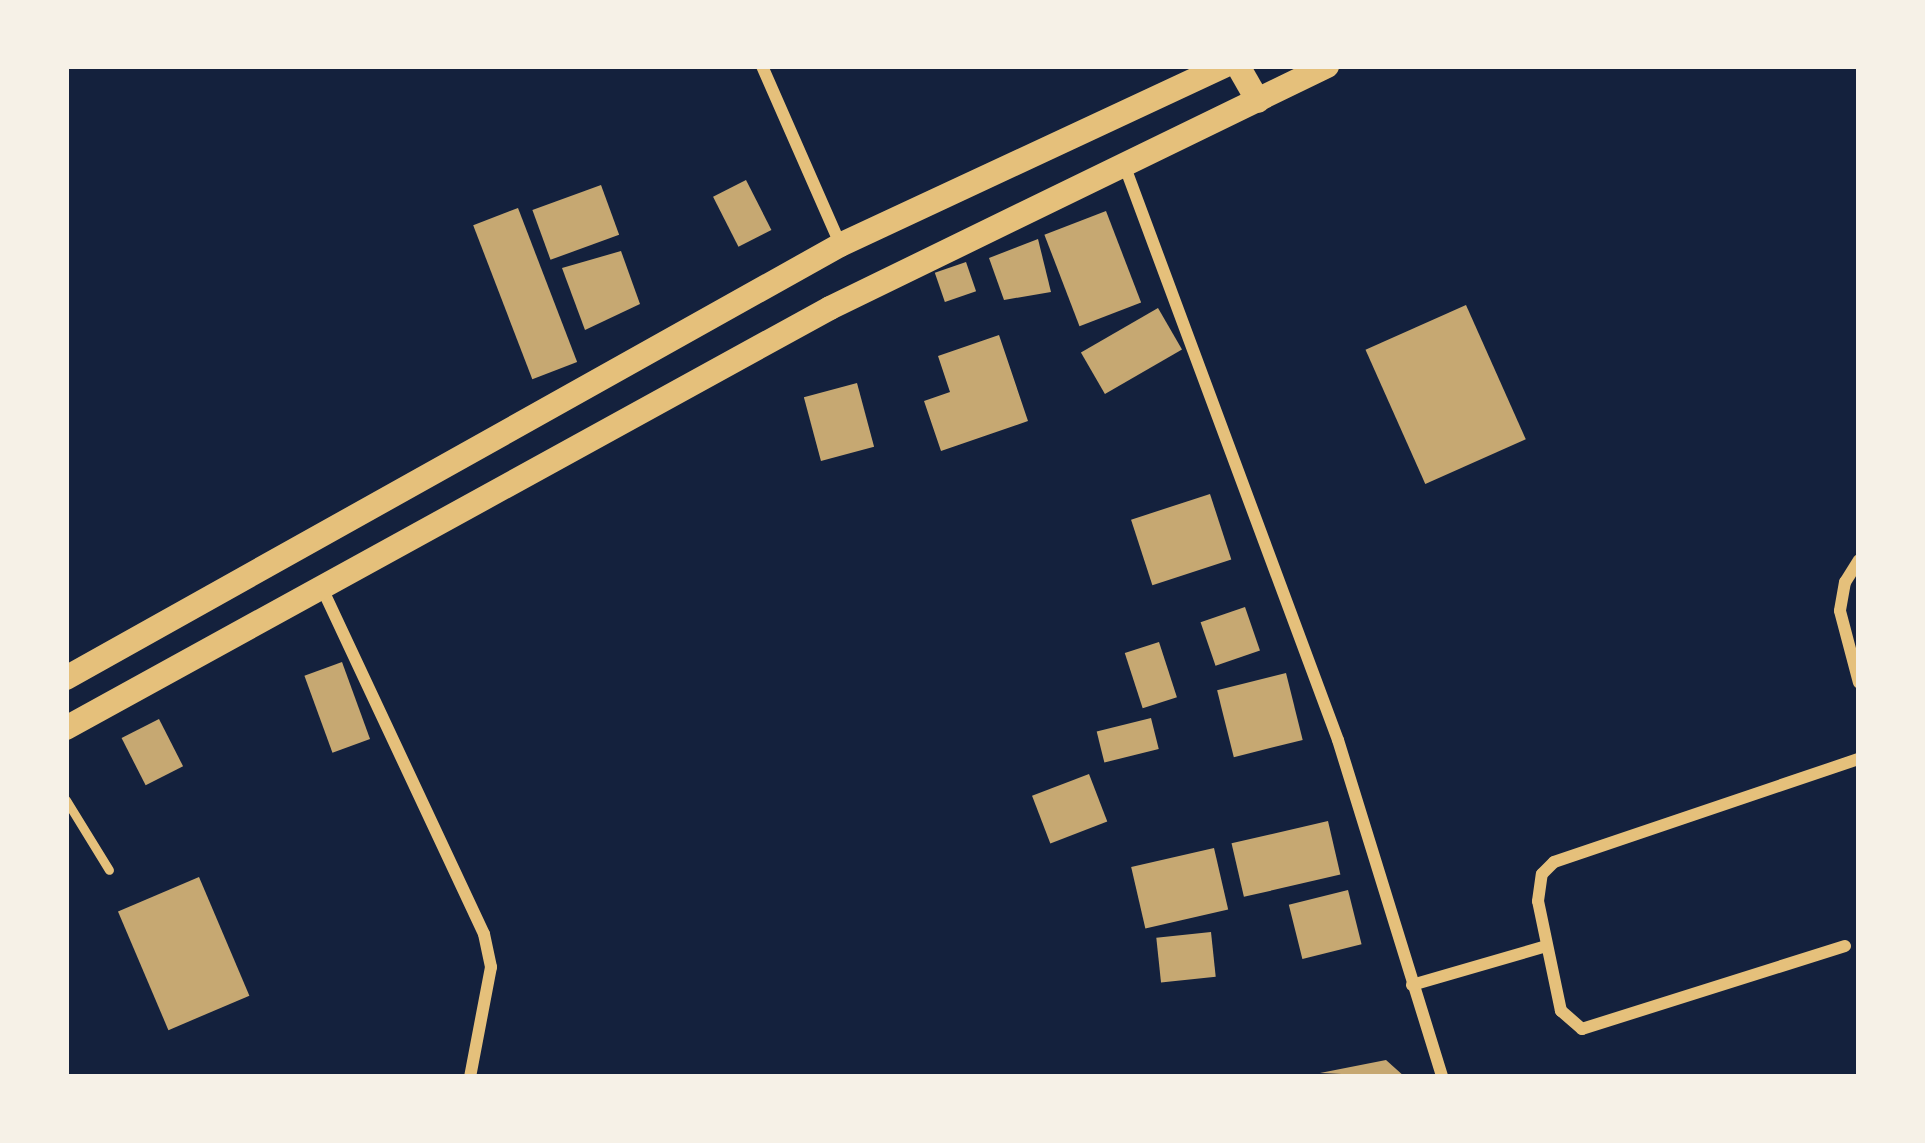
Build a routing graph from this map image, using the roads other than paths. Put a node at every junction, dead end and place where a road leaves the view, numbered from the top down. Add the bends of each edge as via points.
1 (762, 66) edge
2 (1224, 66) edge
3 (1238, 66) edge
4 (1328, 66) edge
5 (1258, 101) junction
6 (1125, 167) junction
7 (840, 245) junction
8 (1859, 560) edge
9 (320, 585) junction
10 (66, 678) edge
11 (1859, 683) edge
12 (66, 728) edge
13 (1859, 759) edge
14 (66, 800) edge
15 (109, 870) dead end
16 (1546, 946) junction
17 (1845, 946) dead end
18 (1412, 985) junction
19 (470, 1077) edge
20 (1442, 1077) edge

1 - 7 street
2 - 7 main road
3 - 5 main road
4 - 5 main road
5 - 6 main road
6 - 9 main road via 830,308
6 - 18 street via 1338,740
7 - 10 main road
8 - 11 street via 1840,611
9 - 12 main road
9 - 19 street via 484,934 491,967
13 - 16 street via 1554,862 1542,874 1538,902
14 - 15 lane
16 - 17 street via 1561,1011 1582,1029
16 - 18 street
18 - 20 street

